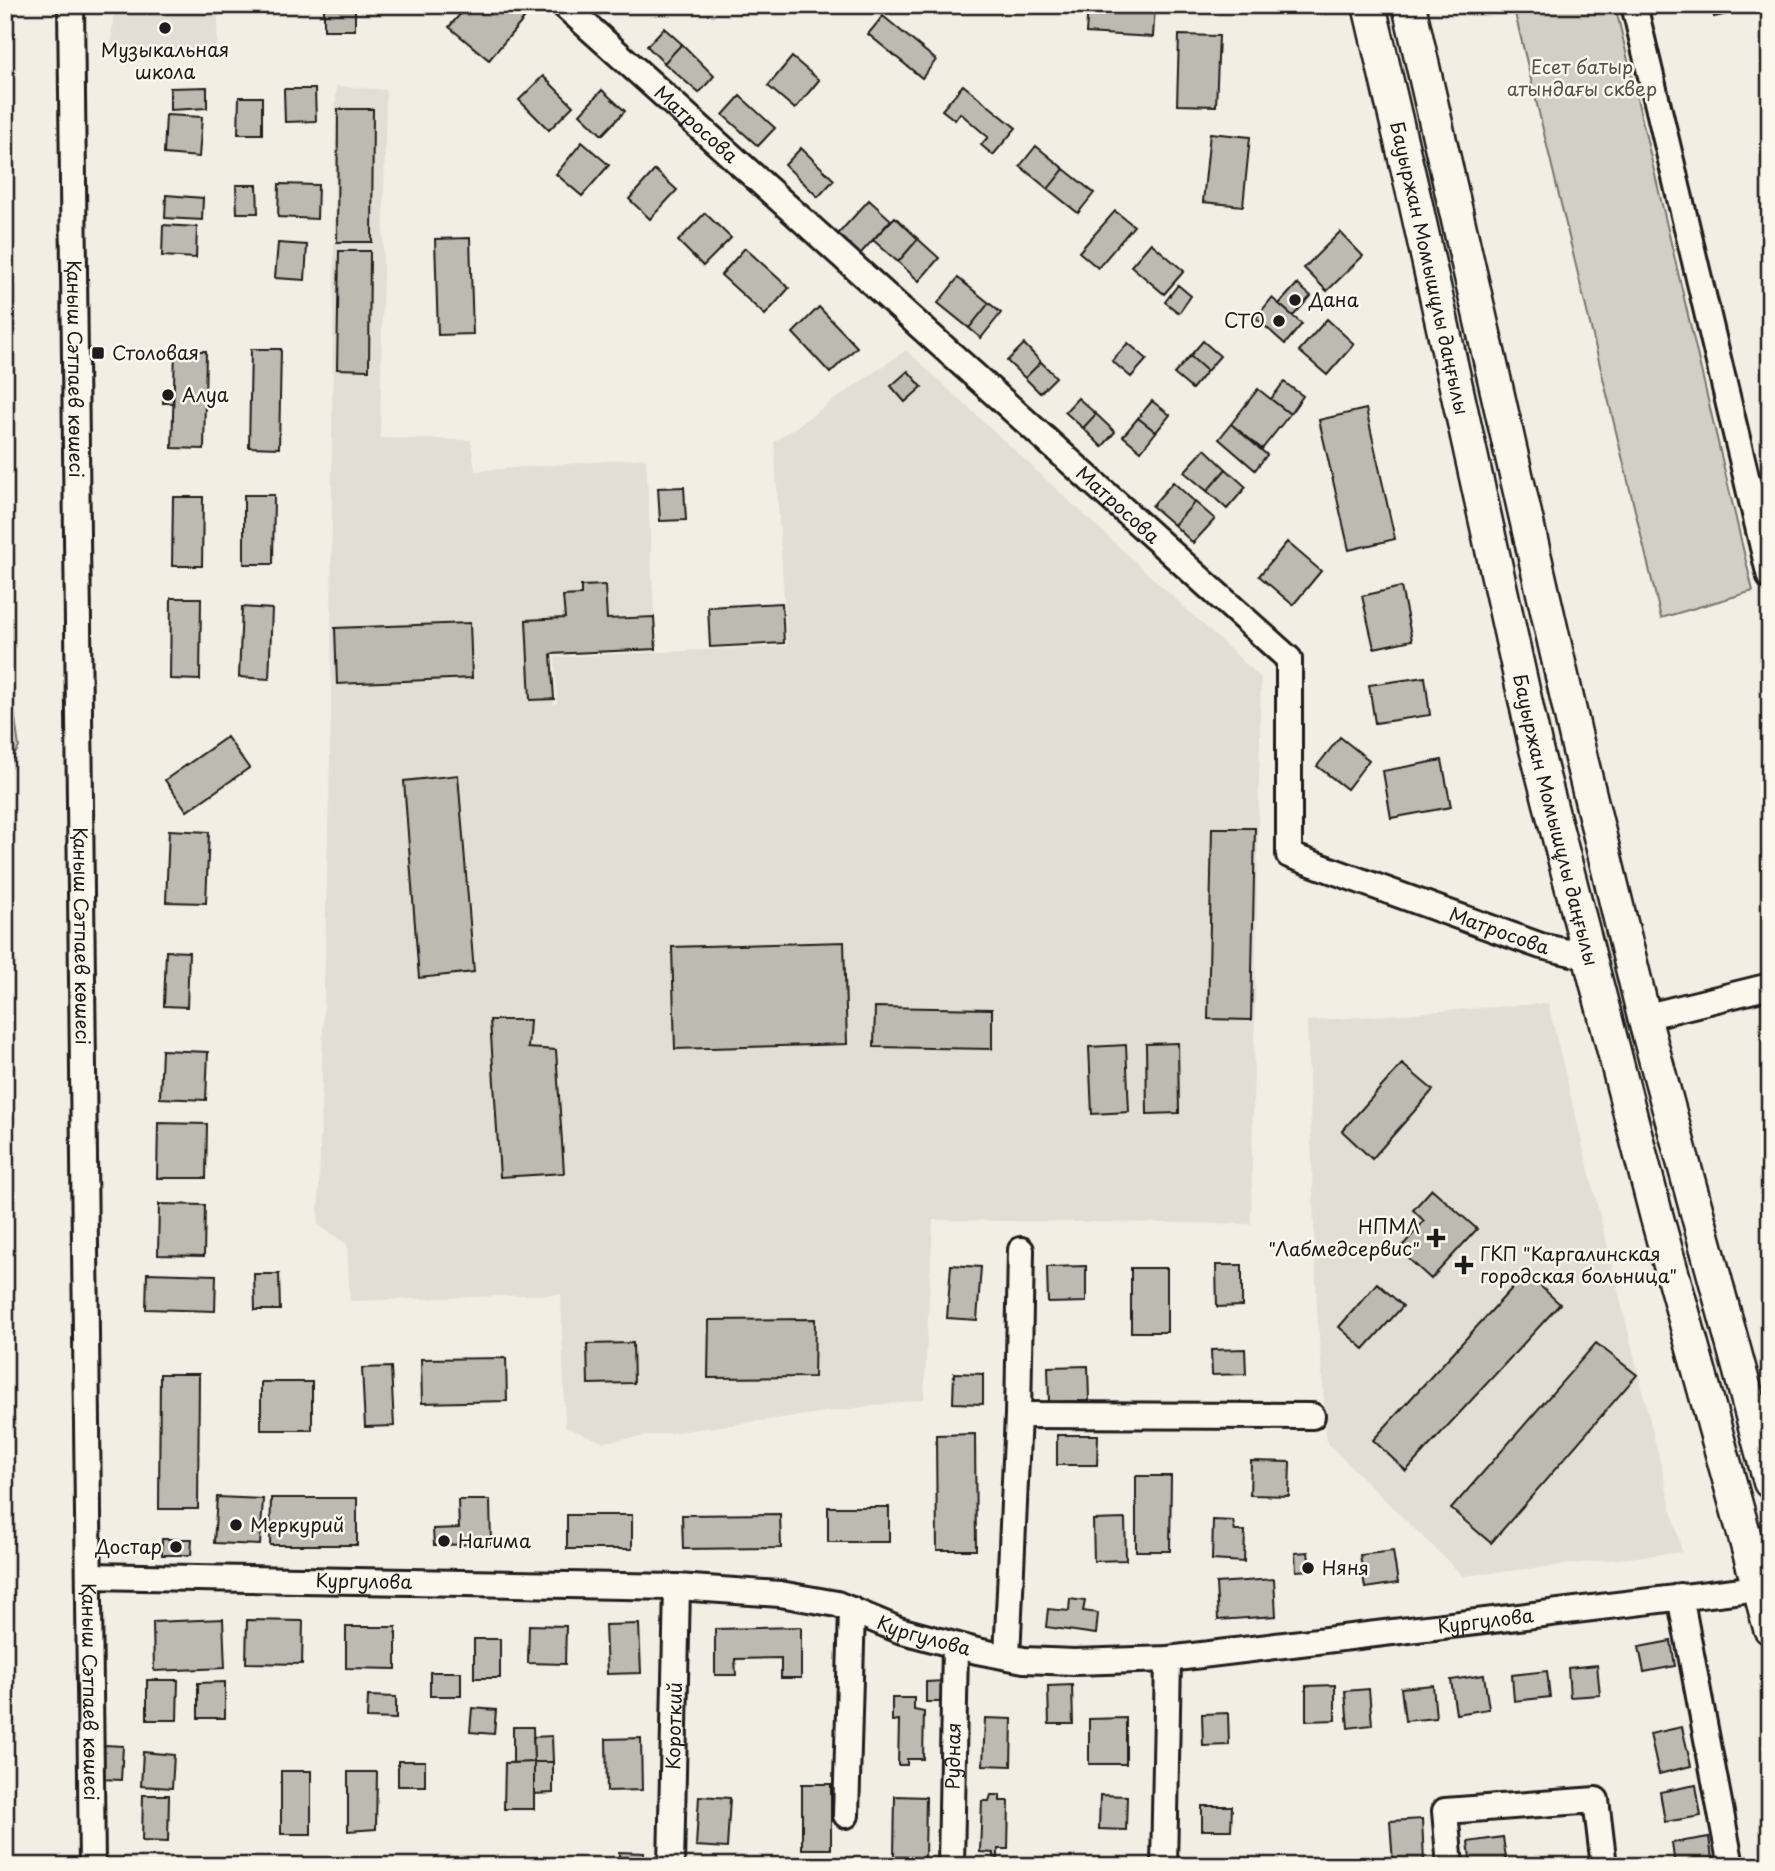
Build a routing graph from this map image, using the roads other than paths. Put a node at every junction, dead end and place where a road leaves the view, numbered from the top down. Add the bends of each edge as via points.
1 (71, 5) edge
2 (564, 5) edge
3 (1369, 5) edge
4 (1409, 5) edge
5 (1634, 5) edge
6 (1770, 577) edge
7 (1577, 742) junction
8 (1536, 749) junction
9 (1589, 957) junction
10 (1770, 986) edge
11 (1644, 1017) junction
12 (1606, 1026) junction
13 (1021, 1250) dead end
14 (1018, 1415) junction
15 (1312, 1416) dead end
16 (1770, 1482) edge
17 (89, 1576) junction
18 (1764, 1585) edge
19 (677, 1587) junction
20 (1680, 1596) junction
21 (852, 1610) junction
22 (1770, 1628) edge
23 (955, 1646) junction
24 (1007, 1657) junction
25 (1168, 1658) junction
26 (846, 1815) dead end
27 (92, 1866) edge
28 (671, 1866) edge
29 (951, 1866) edge
30 (1164, 1866) edge
31 (1450, 1866) edge
32 (1604, 1866) edge
33 (1731, 1866) edge

1 - 17 street, Қаныш Сәтпаев көшесі
2 - 9 street, Матросова via 1289,659 1289,855 1541,946
3 - 8 main road, Бауыржан Момышұлы даңғылы
4 - 7 main road, Бауыржан Момышұлы даңғылы
5 - 6 street
7 - 8 main road
7 - 11 main road, Бауыржан Момышұлы даңғылы
8 - 9 main road, Бауыржан Момышұлы даңғылы
9 - 12 main road, Бауыржан Момышұлы даңғылы
10 - 11 street
11 - 12 main road
11 - 16 main road, Бауыржан Момышұлы даңғылы
12 - 18 main road, Бауыржан Момышұлы даңғылы
13 - 14 street
14 - 15 street
14 - 24 street
17 - 19 street, Кургулова
17 - 27 street, Қаныш Сәтпаев көшесі
18 - 20 street, Кургулова
18 - 22 main road, Бауыржан Момышұлы даңғылы
19 - 21 street, Кургулова via 808,1597
19 - 28 street, Короткий
20 - 25 street, Кургулова
20 - 33 street
21 - 23 street, Кургулова via 890,1627
21 - 26 street
23 - 24 street, Кургулова
23 - 29 street, Рудная
24 - 25 street, Кургулова via 1074,1662
25 - 30 street
31 - 32 street via 1445,1811 1596,1800

